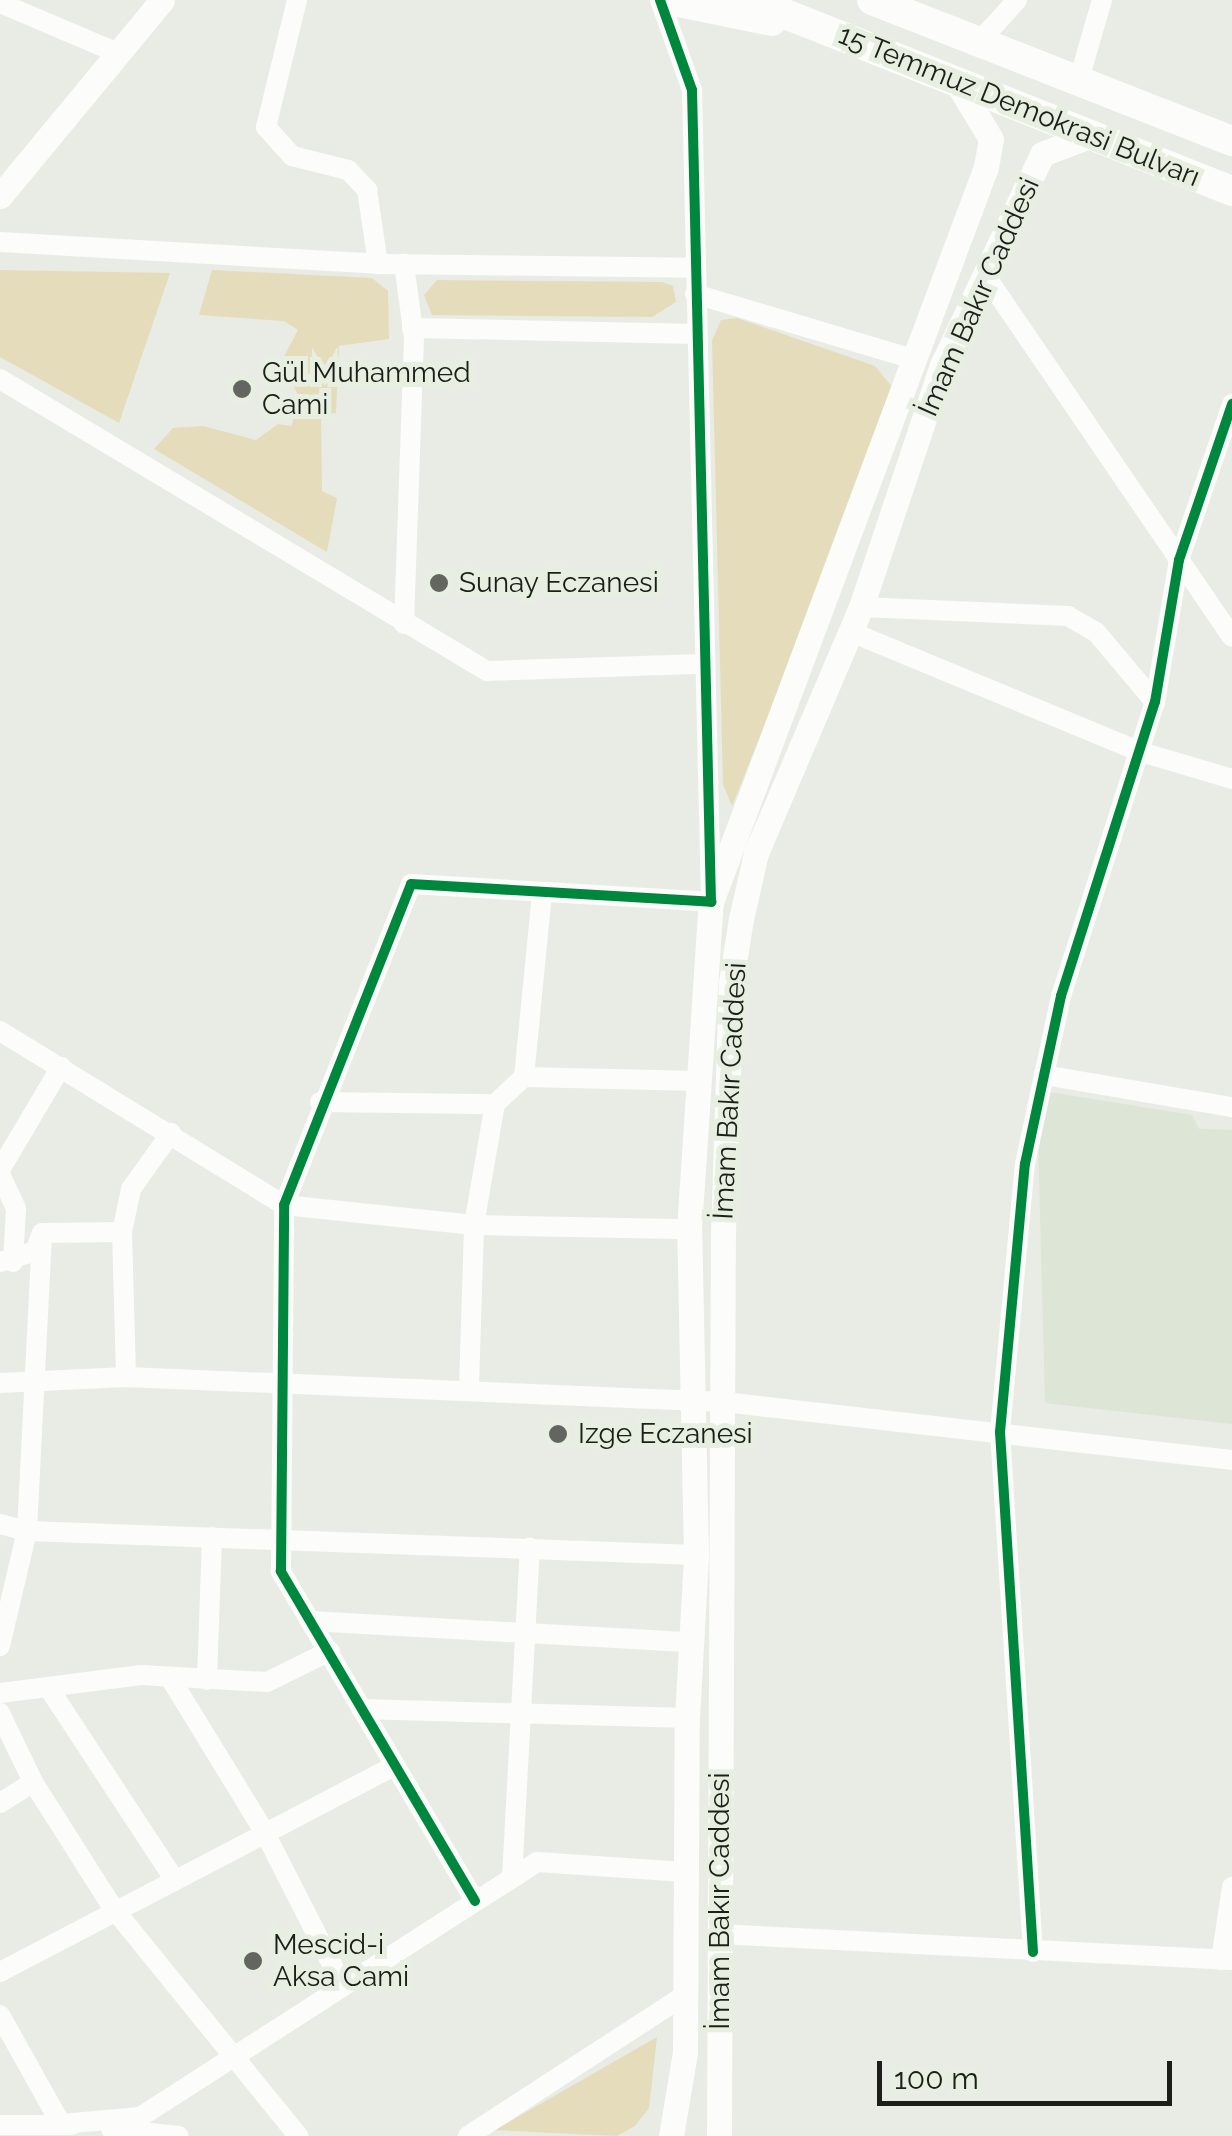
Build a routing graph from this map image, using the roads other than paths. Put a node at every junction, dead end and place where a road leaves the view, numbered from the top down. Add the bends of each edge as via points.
1 (162, 0) edge
2 (297, 0) edge
3 (660, 0) edge
4 (669, 0) edge
5 (750, 0) edge
6 (1017, 0) edge
7 (1102, 0) edge
8 (879, 2) edge
9 (0, 4) edge
10 (839, 34) junction
11 (980, 41) junction
12 (120, 54) junction
13 (957, 83) junction
14 (1078, 83) junction
15 (1087, 136) junction
16 (1232, 142) edge
17 (1232, 191) edge
18 (0, 196) edge
19 (0, 242) edge
20 (378, 264) junction
21 (404, 264) junction
22 (694, 268) junction
23 (985, 274) junction
24 (695, 294) junction
25 (412, 328) junction
26 (696, 334) junction
27 (910, 358) junction
28 (0, 379) edge
29 (1232, 404) edge
30 (1227, 431) edge
31 (1179, 560) junction
32 (861, 608) junction
33 (404, 624) junction
34 (850, 632) junction
35 (1232, 638) edge
36 (702, 664) junction
37 (1155, 702) junction
38 (1138, 751) junction
39 (1232, 779) edge
40 (542, 894) junction
41 (710, 902) junction
42 (0, 1030) edge
43 (61, 1067) junction
44 (1044, 1075) junction
45 (524, 1077) junction
46 (698, 1080) junction
47 (320, 1102) junction
48 (495, 1104) junction
49 (1232, 1107) edge
50 (171, 1132) junction
51 (0, 1172) edge
52 (284, 1205) junction
53 (474, 1224) junction
54 (689, 1229) junction
55 (122, 1232) junction
56 (42, 1233) junction
57 (6, 1262) edge
58 (126, 1377) junction
59 (0, 1383) edge
60 (282, 1383) junction
61 (38, 1384) junction
62 (469, 1388) junction
63 (690, 1401) junction
64 (724, 1402) junction
65 (1000, 1432) junction
66 (1232, 1460) edge
67 (0, 1524) edge
68 (27, 1531) junction
69 (212, 1537) junction
70 (281, 1539) junction
71 (530, 1547) junction
72 (696, 1555) junction
73 (310, 1620) junction
74 (522, 1632) junction
75 (690, 1642) junction
76 (0, 1646) edge
77 (330, 1651) junction
78 (208, 1680) junction
79 (172, 1682) junction
80 (50, 1690) junction
81 (0, 1693) edge
82 (361, 1708) junction
83 (520, 1710) junction
84 (0, 1713) edge
85 (687, 1718) junction
86 (394, 1766) junction
87 (33, 1782) junction
88 (0, 1803) edge
89 (265, 1833) junction
90 (684, 1872) junction
91 (174, 1878) junction
92 (512, 1878) junction
93 (1232, 1887) edge
94 (475, 1901) junction
95 (114, 1908) junction
96 (718, 1934) junction
97 (1032, 1952) junction
98 (1226, 1960) edge
99 (0, 1972) edge
100 (343, 1986) junction
101 (685, 1995) junction
102 (0, 2015) edge
103 (231, 2058) junction
104 (0, 2124) edge
105 (61, 2124) junction
106 (179, 2136) edge
107 (298, 2136) edge
108 (468, 2136) edge
109 (671, 2136) edge
110 (719, 2136) edge

1 - 12 main road
2 - 20 street via 266,127 292,156 348,170 367,190
3 - 22 street via 692,90
4 - 10 highway
5 - 10 highway, 15 Temmuz Demokrasi Bulvarı
6 - 11 street
7 - 14 street
8 - 11 highway, 15 Temmuz Demokrasi Bulvarı
9 - 12 street
10 - 13 highway, 15 Temmuz Demokrasi Bulvarı
11 - 14 highway, 15 Temmuz Demokrasi Bulvarı
12 - 18 main road
13 - 15 highway, 15 Temmuz Demokrasi Bulvarı
13 - 27 main road via 991,139 986,167
14 - 16 highway, 15 Temmuz Demokrasi Bulvarı
15 - 17 highway, 15 Temmuz Demokrasi Bulvarı
15 - 23 main road, İmam Bakır Caddesi via 1042,154
19 - 20 street
20 - 21 street
21 - 22 street
21 - 25 street
22 - 24 street
23 - 31 street
23 - 32 main road, İmam Bakır Caddesi via 942,365
24 - 26 street
24 - 27 street
25 - 26 street
25 - 33 street
26 - 36 street
27 - 41 main road
28 - 33 street
29 - 30 street
30 - 31 street
31 - 35 street
31 - 37 street
32 - 34 main road, İmam Bakır Caddesi
32 - 37 street via 1068,616 1096,632
33 - 36 street via 487,671
34 - 38 street
34 - 64 main road, İmam Bakır Caddesi via 756,853 741,919 730,1002
36 - 41 street
37 - 38 street
38 - 39 street
38 - 44 street via 1060,996
40 - 41 street
40 - 45 street
40 - 47 street via 411,884
41 - 46 main road
42 - 43 street
43 - 50 street
43 - 51 street
44 - 49 street
44 - 65 street via 1025,1164
45 - 46 street
45 - 48 street
46 - 54 main road
47 - 48 street
47 - 52 street
48 - 53 street
50 - 52 street
50 - 55 street via 131,1188
51 - 57 street via 16,1209
52 - 53 street
52 - 60 street
53 - 54 street
53 - 62 street
54 - 63 main road
55 - 56 street
55 - 58 street
56 - 57 street via 35,1251
56 - 61 street
58 - 60 street
58 - 61 street
59 - 61 street
60 - 62 street
60 - 70 street
61 - 68 street
62 - 63 street
63 - 64 street
63 - 72 main road
64 - 65 street
64 - 96 main road, İmam Bakır Caddesi
65 - 66 street
65 - 97 street
67 - 68 street
68 - 69 street
68 - 76 street
69 - 70 street
69 - 78 street
70 - 71 street
70 - 73 street via 281,1571
71 - 72 street
71 - 74 street
72 - 75 main road
73 - 74 street
73 - 77 street
74 - 75 street
74 - 83 street
75 - 85 main road
77 - 78 street via 267,1682
77 - 82 street
78 - 79 street
79 - 80 street via 141,1675
79 - 89 street
80 - 81 street
80 - 91 street
82 - 83 street
82 - 86 street
83 - 85 street
83 - 92 street
84 - 87 street
85 - 90 main road
86 - 89 street
86 - 94 street
87 - 88 street
87 - 95 street
89 - 91 street
89 - 100 street
90 - 92 street via 537,1862
90 - 101 main road
91 - 95 street
92 - 94 street
93 - 98 street
94 - 100 street
95 - 99 street
95 - 103 street
96 - 97 street
96 - 110 main road, İmam Bakır Caddesi
97 - 98 street
100 - 103 street
101 - 108 street via 644,2028
101 - 109 main road via 685,2052
102 - 105 street
103 - 105 street via 140,2117
103 - 107 street
104 - 105 street
105 - 106 street

